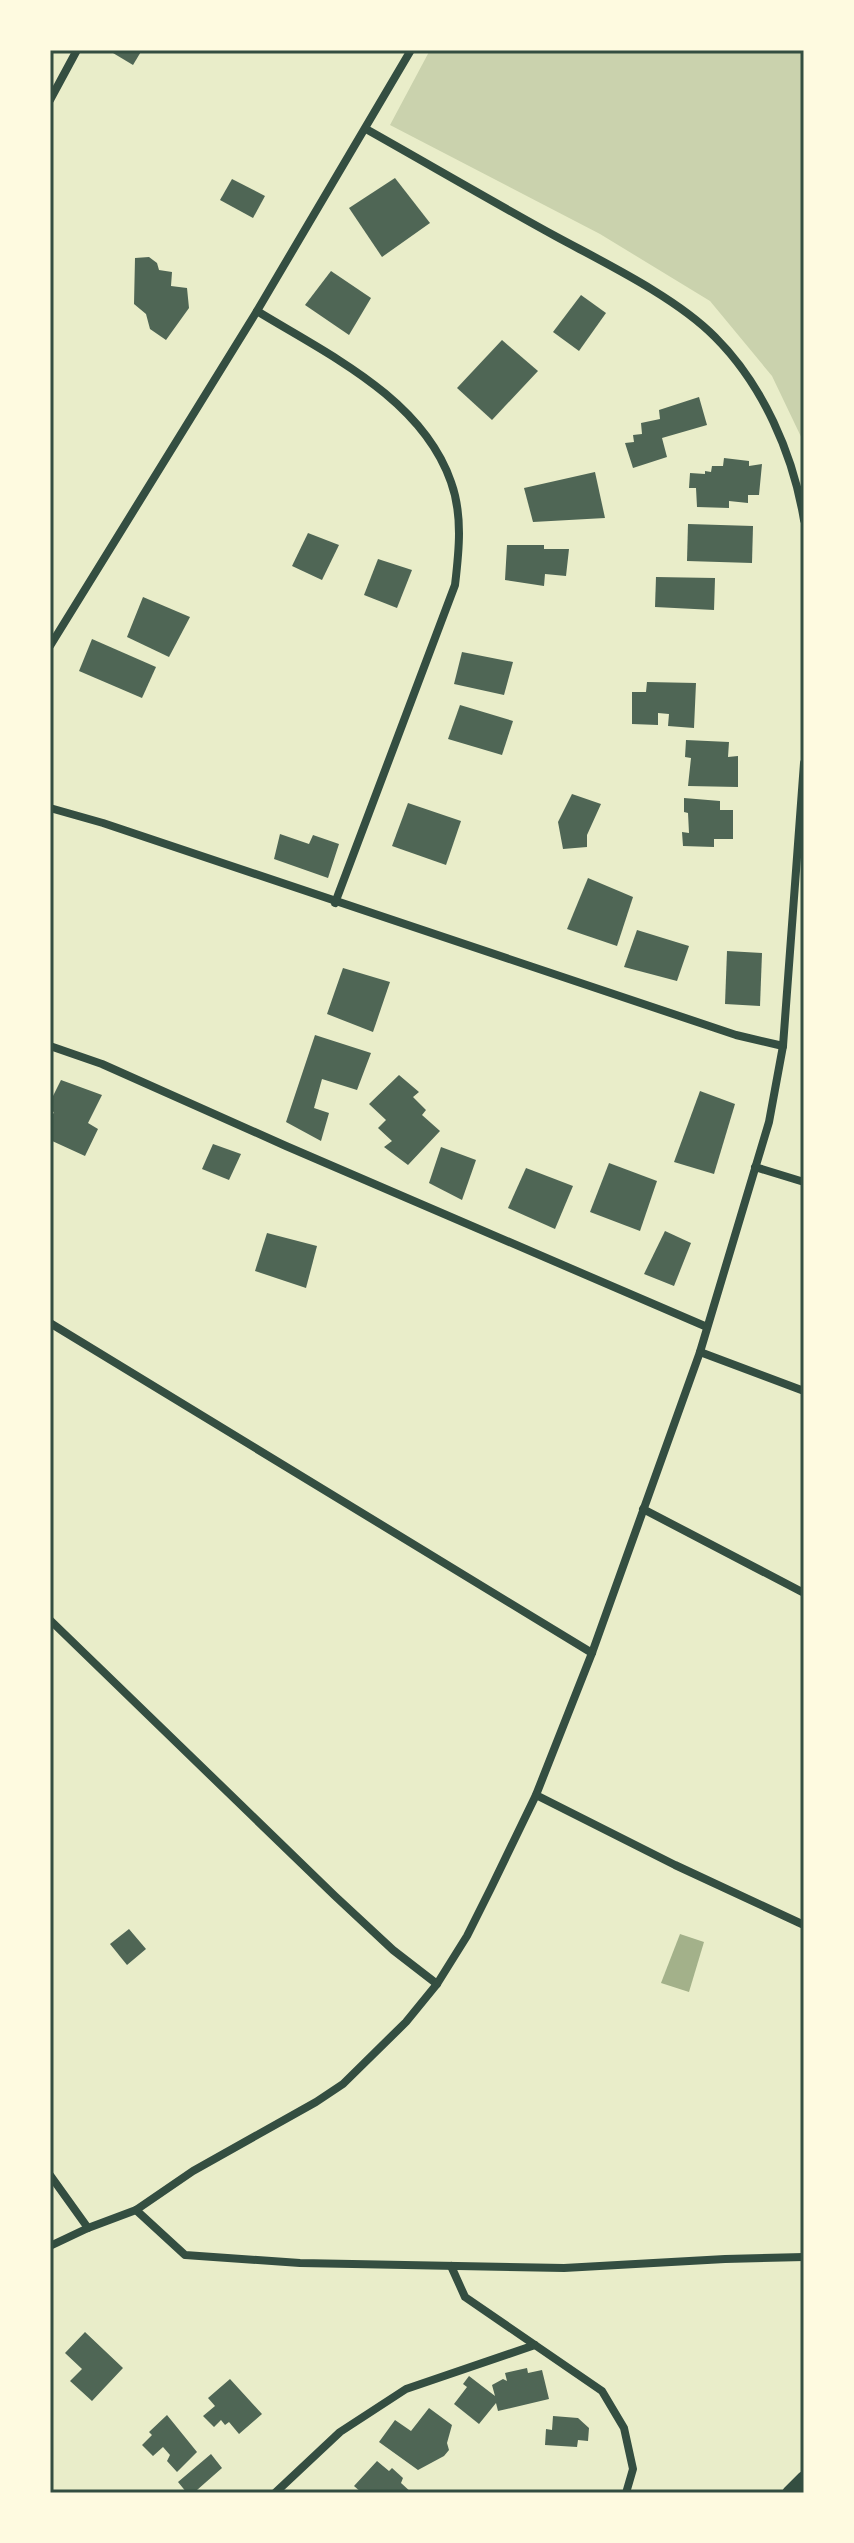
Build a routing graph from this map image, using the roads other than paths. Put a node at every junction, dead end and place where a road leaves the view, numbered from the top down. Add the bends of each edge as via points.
1 (77, 50) edge
2 (411, 50) edge
3 (50, 100) edge
4 (366, 129) junction
5 (257, 311) junction
6 (804, 520) edge
7 (50, 646) edge
8 (804, 763) edge
9 (50, 808) edge
10 (335, 903) junction
11 (50, 1046) edge
12 (783, 1046) junction
13 (755, 1167) junction
14 (804, 1182) edge
15 (50, 1323) edge
16 (707, 1327) junction
17 (700, 1352) junction
18 (804, 1391) edge
19 (643, 1509) junction
20 (804, 1593) edge
21 (50, 1620) edge
22 (592, 1653) junction
23 (536, 1795) junction
24 (804, 1925) edge
25 (437, 1984) junction
26 (50, 2175) edge
27 (136, 2210) junction
28 (88, 2228) junction
29 (50, 2246) edge
30 (804, 2257) edge
31 (451, 2266) junction
32 (535, 2345) junction
33 (804, 2478) edge
34 (275, 2493) edge
35 (626, 2493) edge
36 (789, 2493) edge

1 - 3 street
2 - 4 street
4 - 5 street
4 - 6 street via 622,273 714,336 742,370 775,426 791,463
5 - 7 street
5 - 10 street via 359,374 412,419 444,463 457,505 455,585
8 - 12 street
9 - 10 street
10 - 12 street
11 - 16 street
12 - 13 street
13 - 14 street
13 - 16 street
15 - 22 street
16 - 17 street
17 - 18 street
17 - 19 street
19 - 20 street
19 - 22 street
21 - 25 street via 335,1896
22 - 23 street
23 - 24 street
23 - 25 street via 467,1936
25 - 27 street via 343,2084
26 - 28 street
27 - 28 street
27 - 31 street via 185,2255
28 - 29 street
30 - 31 street via 564,2268
31 - 32 street via 465,2297
32 - 34 street via 406,2389 340,2432
32 - 35 street via 602,2391 624,2428 633,2469
33 - 36 main road

